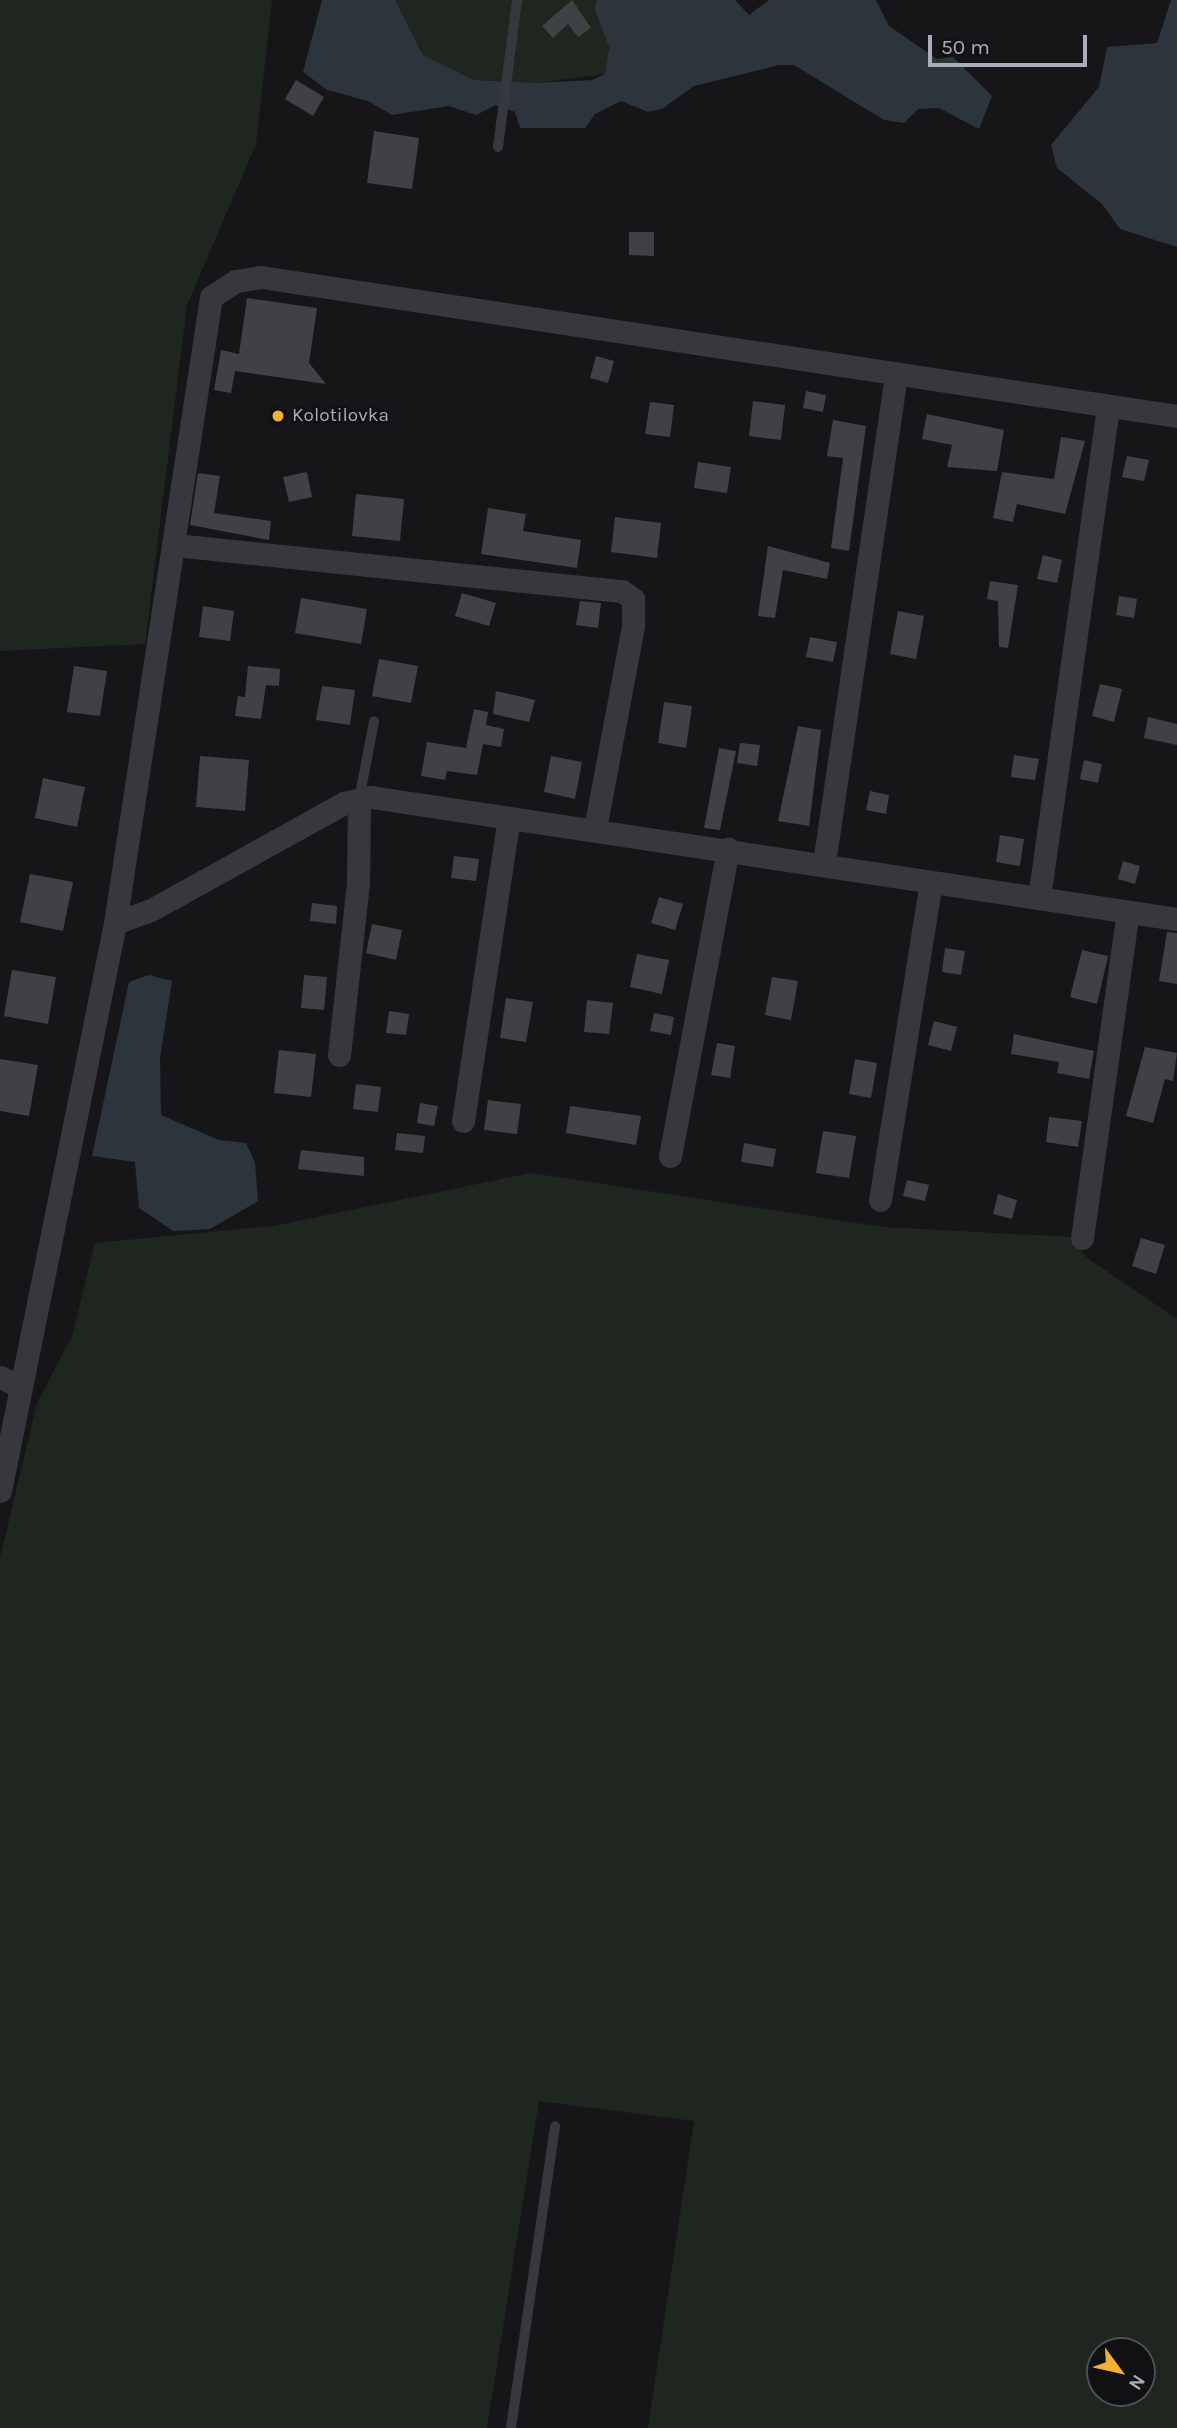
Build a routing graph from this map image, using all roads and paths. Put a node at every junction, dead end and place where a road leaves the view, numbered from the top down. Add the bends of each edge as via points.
1 (517, 0) edge
2 (498, 147) dead end
3 (896, 375) junction
4 (1108, 409) junction
5 (1177, 416) edge
6 (175, 545) junction
7 (374, 721) dead end
8 (359, 800) junction
9 (509, 818) junction
10 (595, 830) junction
11 (728, 848) junction
12 (824, 863) junction
13 (931, 882) junction
14 (1039, 898) junction
15 (1128, 912) junction
16 (1177, 919) edge
17 (115, 923) junction
18 (339, 1055) dead end
19 (463, 1121) dead end
20 (670, 1156) dead end
21 (880, 1199) dead end
22 (1082, 1238) dead end
23 (0, 1377) edge
24 (21, 1387) junction
25 (0, 1491) edge
26 (555, 2126) dead end
27 (511, 2428) edge

1 - 2 lane
3 - 4 street
3 - 6 street via 261,277 236,281 211,297 202,331
3 - 12 street
4 - 5 street
4 - 14 street
6 - 10 street via 622,592 633,599 634,626
6 - 17 street
7 - 8 lane
8 - 9 street via 411,801
8 - 17 street via 344,803 151,911
8 - 18 street via 358,884
9 - 10 street
9 - 19 street
10 - 11 street
11 - 12 street
11 - 20 street
12 - 13 street
13 - 14 street
13 - 21 street
14 - 15 street
15 - 16 street
15 - 22 street
17 - 24 street
23 - 24 street
24 - 25 street
26 - 27 lane

